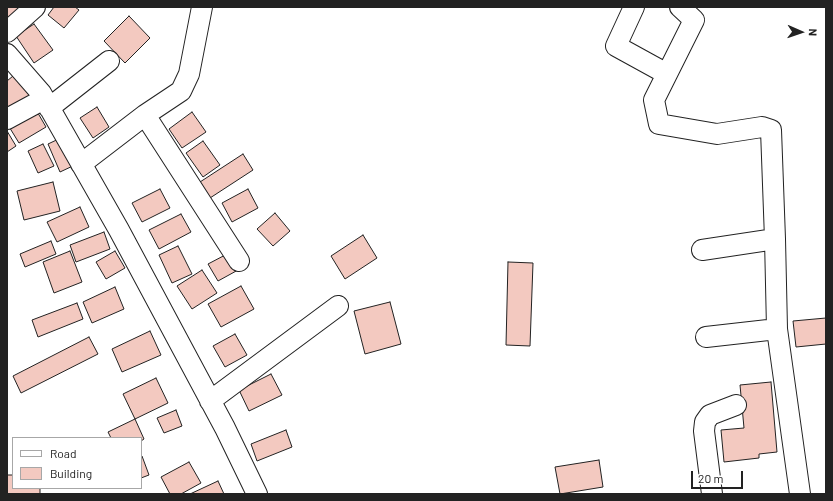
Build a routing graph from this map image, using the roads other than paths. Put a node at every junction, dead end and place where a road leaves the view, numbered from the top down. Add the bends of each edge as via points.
1 (35, 7) edge
2 (202, 7) edge
3 (634, 7) edge
4 (680, 7) edge
5 (7, 32) edge
6 (7, 54) edge
7 (109, 61) dead end
8 (667, 74) junction
9 (47, 103) junction
10 (145, 115) junction
11 (7, 119) edge
12 (81, 164) junction
13 (775, 238) junction
14 (702, 250) dead end
15 (239, 261) dead end
16 (338, 306) dead end
17 (777, 329) junction
18 (706, 337) dead end
19 (210, 401) junction
20 (736, 406) dead end
21 (257, 494) edge
22 (712, 494) edge
23 (800, 494) edge

1 - 5 street
2 - 10 street via 189,74 182,91
3 - 8 street via 616,46
4 - 8 street via 694,20
6 - 9 street
7 - 9 street
8 - 13 street via 654,100 659,124 717,134 762,127 771,130
9 - 11 street
9 - 12 street
10 - 12 street
10 - 15 street
12 - 19 street
13 - 14 street
13 - 17 street
16 - 19 street
17 - 18 street
17 - 23 street
19 - 21 street
20 - 22 street via 710,415 705,422

